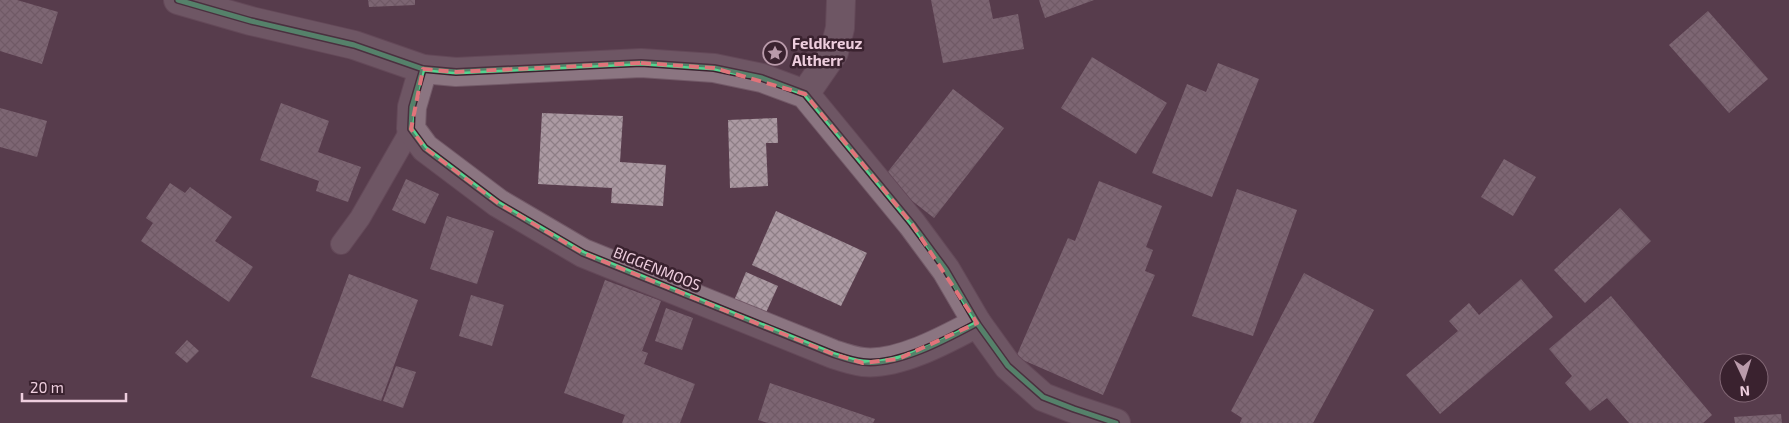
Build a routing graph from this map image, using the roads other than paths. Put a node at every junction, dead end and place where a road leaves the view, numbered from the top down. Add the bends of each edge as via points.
1 (178, 0) edge
2 (841, 0) edge
3 (255, 10) edge
4 (422, 70) junction
5 (805, 94) junction
6 (411, 130) junction
7 (341, 244) dead end
8 (977, 323) junction
9 (1116, 423) edge

1 - 3 street
2 - 5 street via 840,28 834,52
3 - 4 street
4 - 5 street via 456,72 641,63 714,68 762,78
4 - 6 street via 412,107
5 - 8 street via 912,224 946,270
6 - 7 lane via 360,218
6 - 8 street, BIGGENMOOS via 425,148 498,203 583,253 833,354 863,362 898,360
8 - 9 street via 1008,366 1043,397

